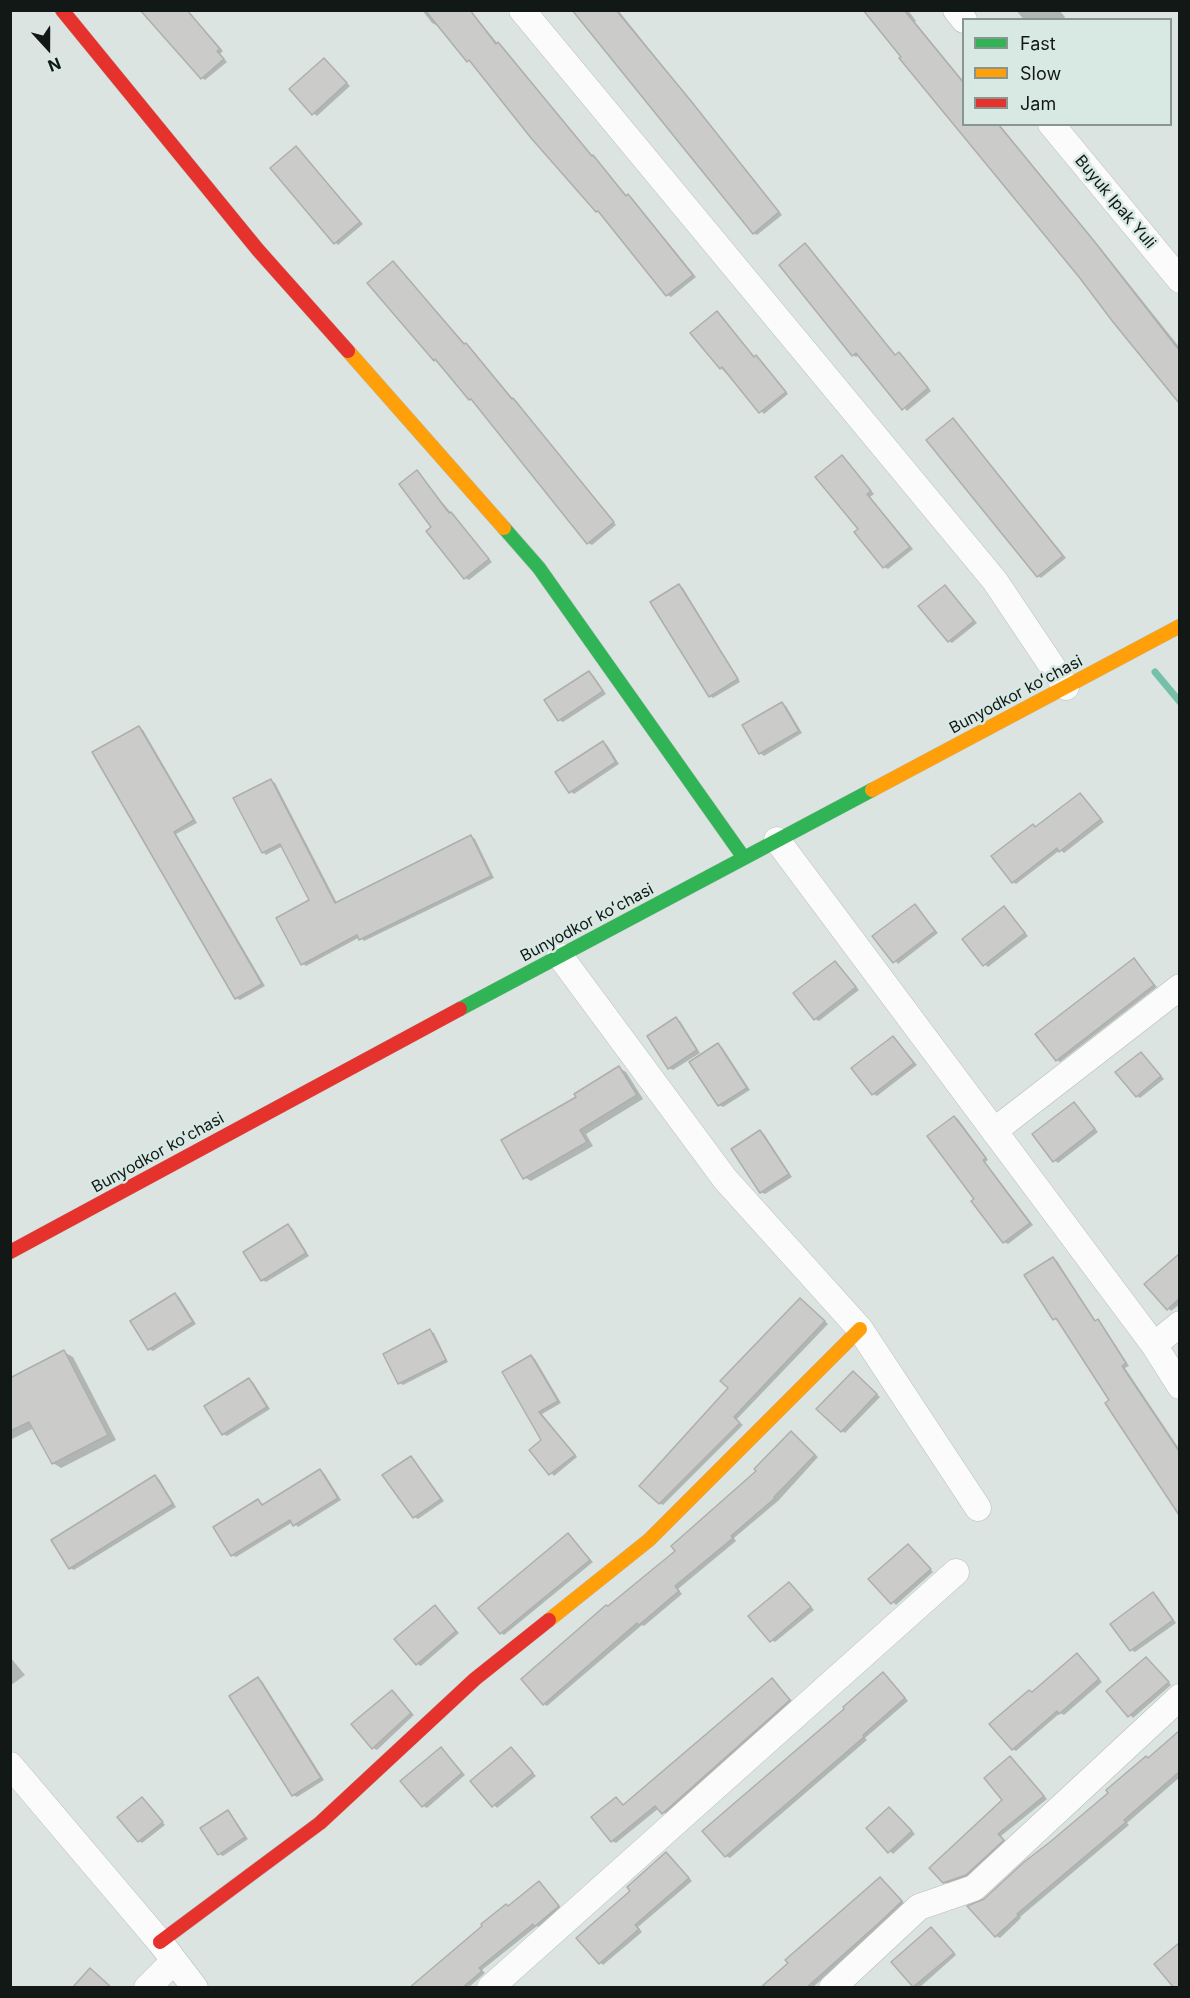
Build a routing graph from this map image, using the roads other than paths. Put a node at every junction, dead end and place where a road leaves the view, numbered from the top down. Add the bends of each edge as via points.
1 (62, 10) edge
2 (522, 10) edge
3 (1053, 126) edge
4 (1179, 280) edge
5 (1179, 626) edge
6 (1066, 687) junction
7 (777, 840) junction
8 (744, 858) junction
9 (560, 956) junction
10 (1179, 987) edge
11 (994, 1131) junction
12 (10, 1252) edge
13 (1179, 1324) edge
14 (860, 1329) junction
15 (1154, 1345) junction
16 (1179, 1386) edge
17 (978, 1508) dead end
18 (956, 1572) dead end
19 (1179, 1697) edge
20 (11, 1767) edge
21 (167, 1951) junction
22 (147, 1988) edge
23 (195, 1988) edge
24 (490, 1988) edge
25 (832, 1988) edge

1 - 8 street via 258,250 539,568
2 - 6 street via 995,581
3 - 4 street, Buyuk Ipak Yuli
5 - 6 street, Bunyodkor koʻchasi
6 - 7 street, Bunyodkor koʻchasi
7 - 8 street, Bunyodkor koʻchasi
7 - 11 street
8 - 9 street, Bunyodkor koʻchasi
9 - 12 street, Bunyodkor koʻchasi
9 - 14 street via 725,1179
10 - 11 street
11 - 15 street
13 - 15 street
14 - 17 street
14 - 21 street via 648,1540 475,1679 320,1823
15 - 16 street
18 - 24 street
19 - 25 street via 974,1888 919,1908
20 - 21 street
21 - 22 street
21 - 23 street

